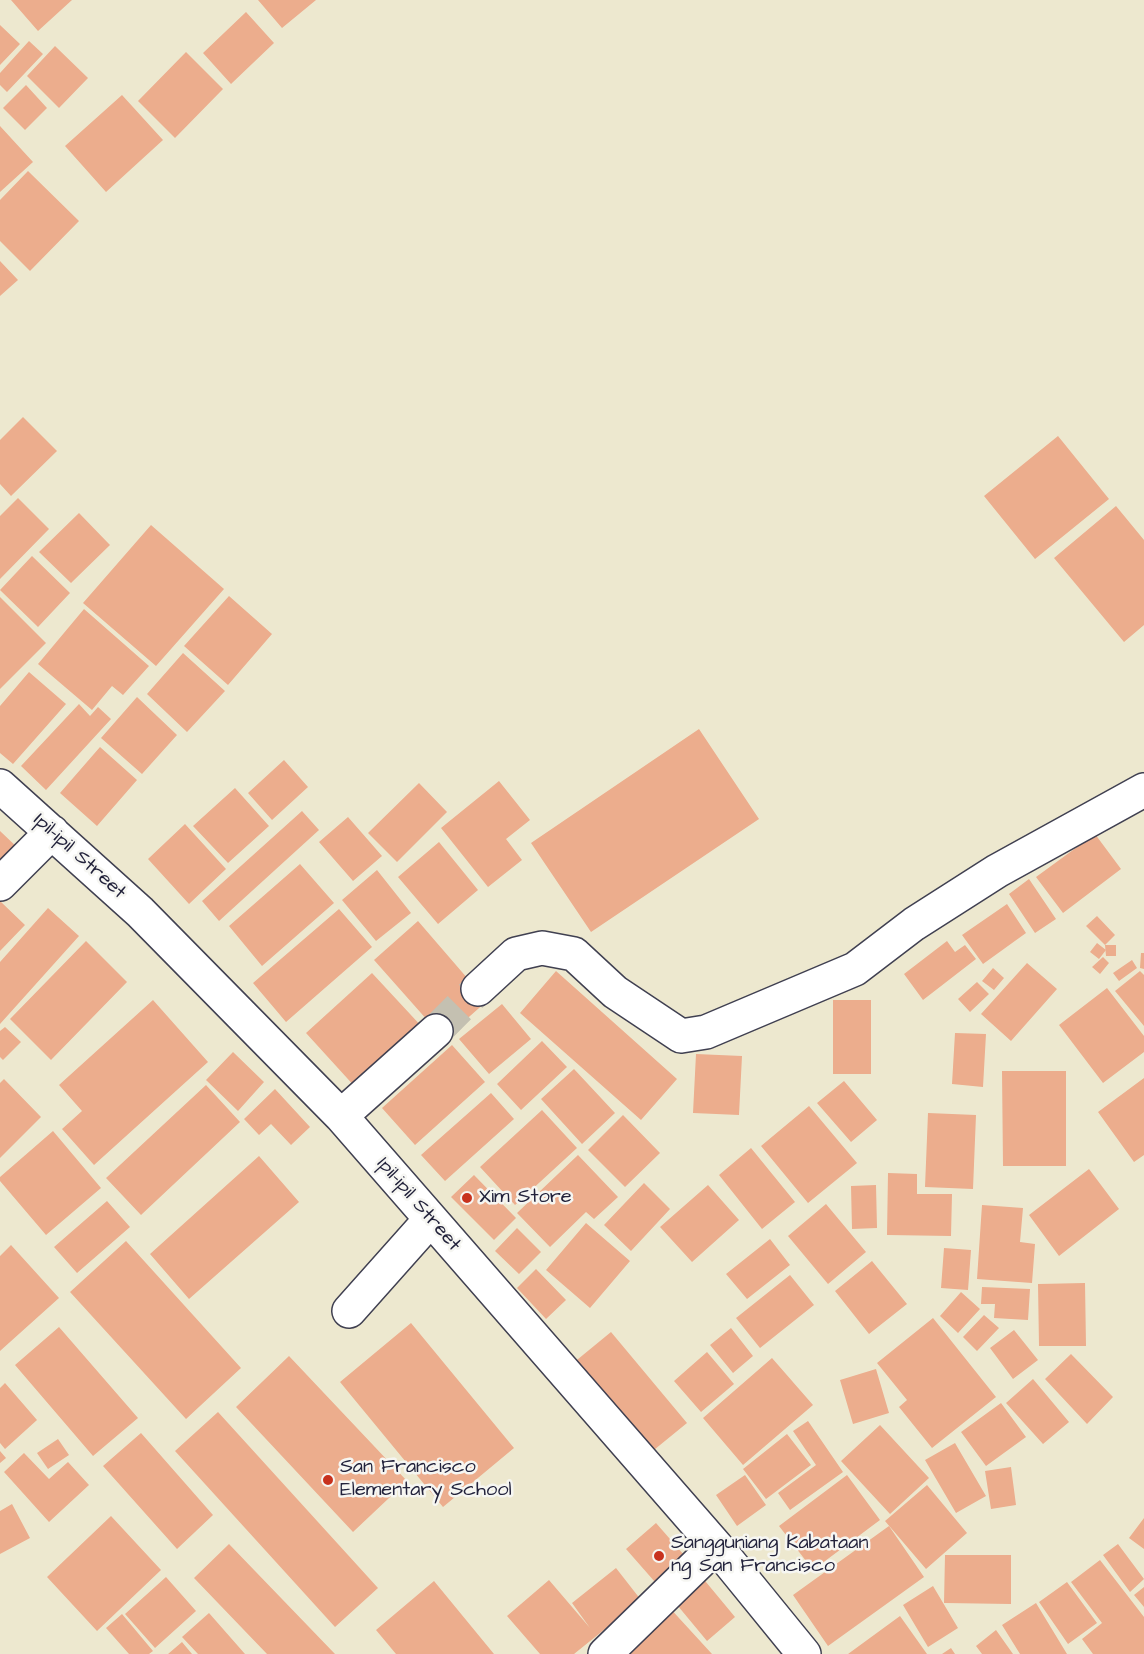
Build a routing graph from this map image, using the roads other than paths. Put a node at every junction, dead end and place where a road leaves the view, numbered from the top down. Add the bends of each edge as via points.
1 (0, 786) edge
2 (1144, 790) edge
3 (52, 832) junction
4 (0, 885) edge
5 (478, 989) tunnel mouth
6 (436, 1031) tunnel mouth
7 (341, 1116) junction
8 (430, 1220) junction
9 (349, 1311) dead end
10 (716, 1546) junction
11 (605, 1654) edge
12 (804, 1654) edge

1 - 3 street, Ipil-ipil Street
2 - 5 street via 997,871 914,924 855,969 706,1032 681,1036 615,992 574,954 542,948 516,954
3 - 4 street
3 - 7 street, Ipil-ipil Street via 140,912
6 - 7 street
7 - 8 street, Ipil-ipil Street
8 - 9 street
8 - 10 street, Ipil-ipil Street
10 - 11 street
10 - 12 street, Ipil-ipil Street

